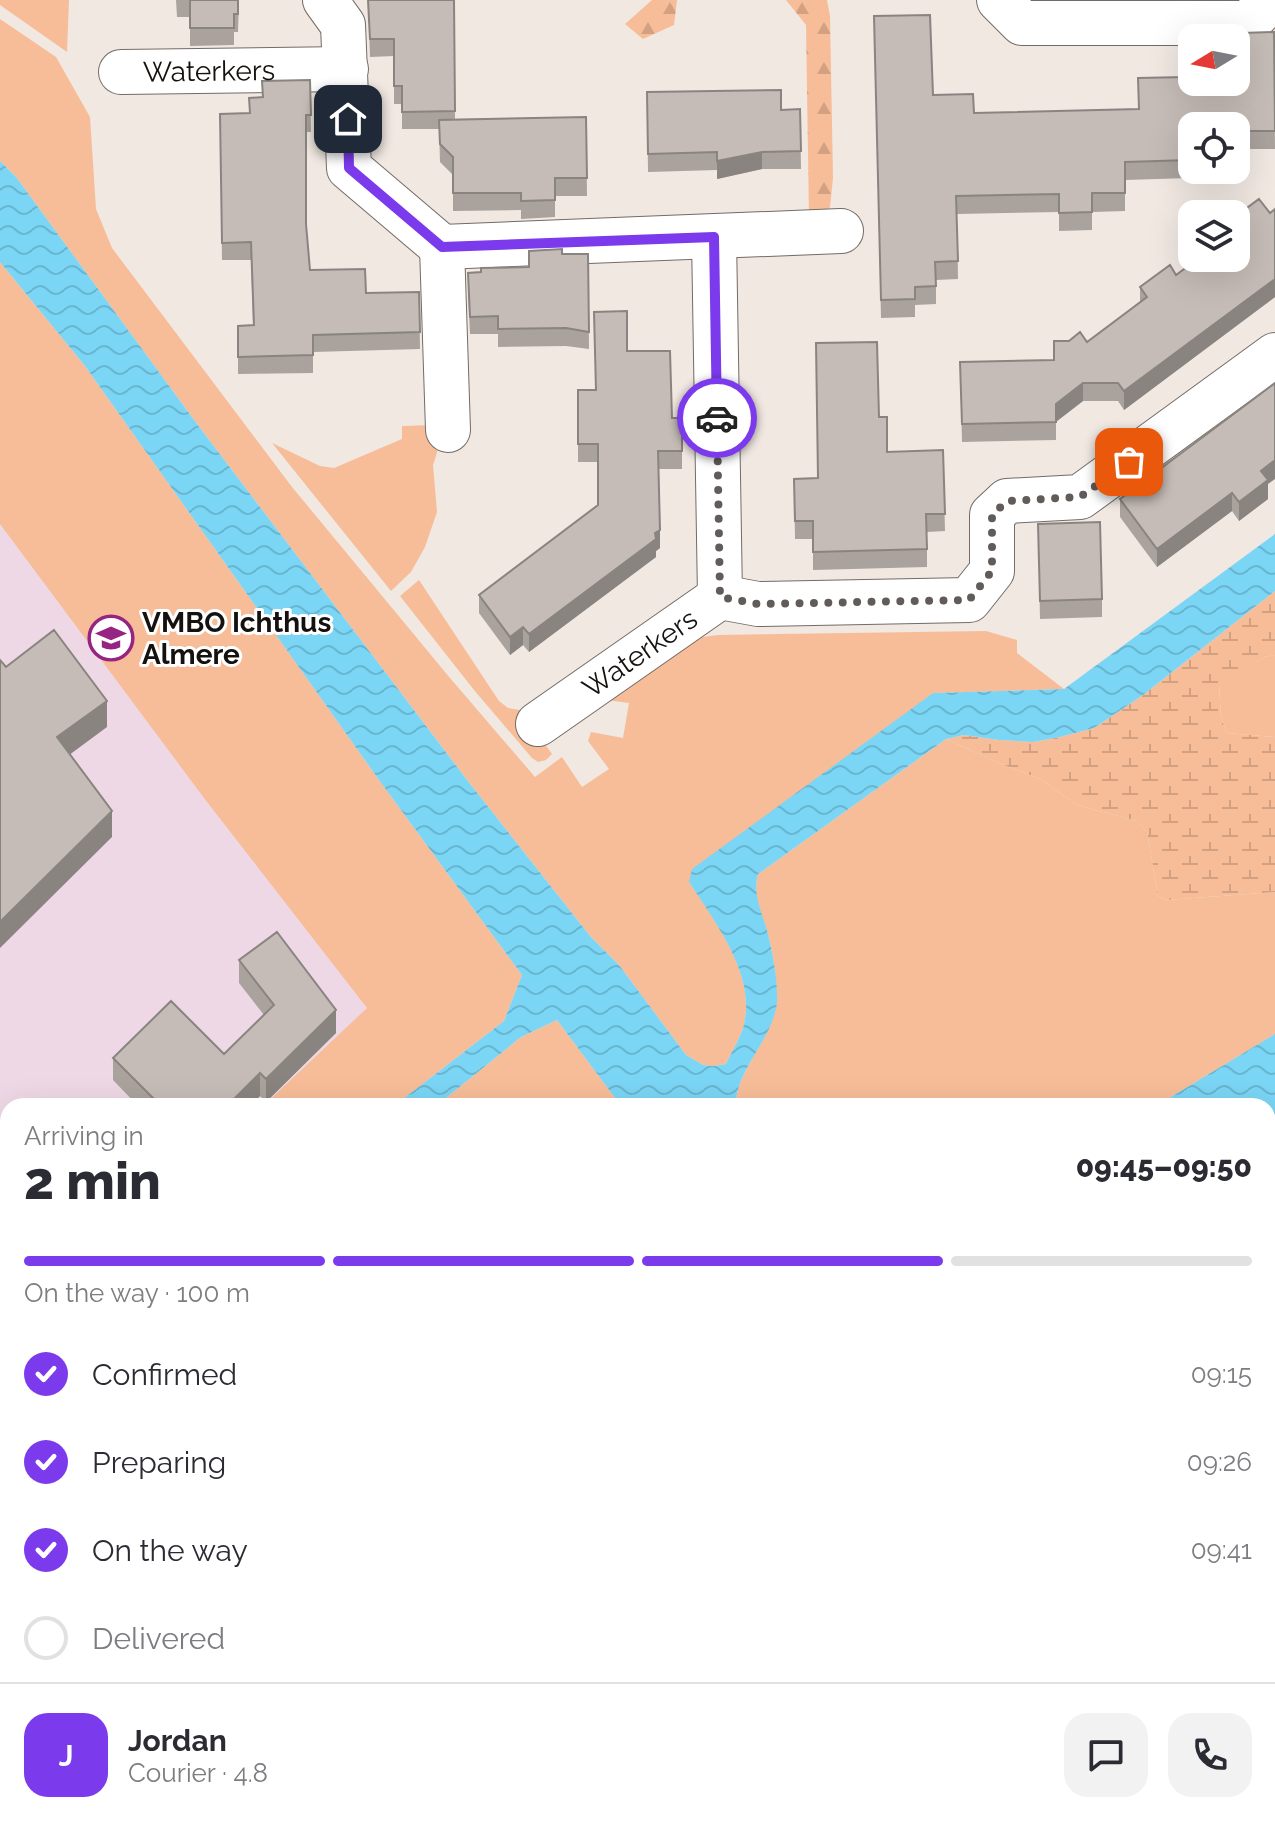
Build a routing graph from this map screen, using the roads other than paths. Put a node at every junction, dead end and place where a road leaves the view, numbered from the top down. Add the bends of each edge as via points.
1 (325, 0) edge
2 (999, 0) edge
3 (1271, 0) edge
4 (346, 69) junction
5 (121, 72) dead end
6 (841, 231) dead end
7 (714, 237) junction
8 (442, 247) junction
9 (1275, 355) edge
10 (448, 430) dead end
11 (720, 597) junction
12 (538, 724) dead end

1 - 4 street via 343,25
2 - 3 street via 1022,23 1248,23
4 - 5 street, Waterkers
4 - 8 street via 349,168
6 - 7 street
7 - 8 street
7 - 11 street, Waterkers
8 - 10 street
9 - 11 street via 1080,497 1007,501 992,515 992,571 969,600 758,604
11 - 12 street, Waterkers

